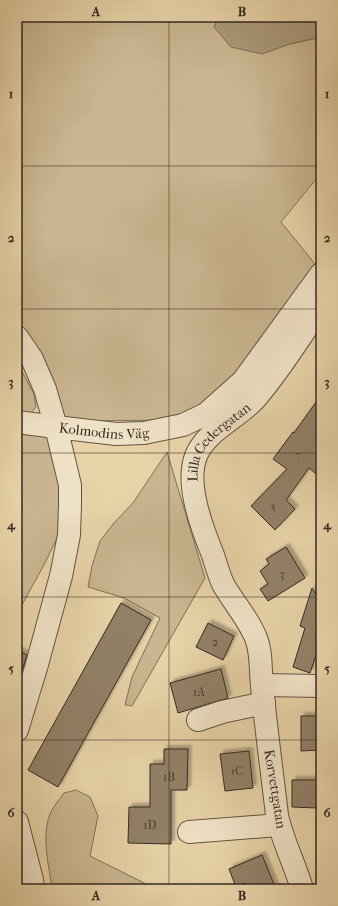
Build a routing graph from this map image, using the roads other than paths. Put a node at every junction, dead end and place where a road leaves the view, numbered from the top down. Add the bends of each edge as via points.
1 (321, 274) edge
2 (321, 307) edge
3 (17, 337) edge
4 (17, 422) edge
5 (56, 427) junction
6 (321, 686) edge
7 (263, 694) junction
8 (198, 720) dead end
9 (17, 730) edge
10 (17, 822) edge
11 (279, 825) junction
12 (189, 832) dead end
13 (33, 889) edge
14 (302, 889) edge

1 - 5 street, Kolmodins Väg via 243,381 206,414 184,425 144,433 116,434
2 - 7 street, Lilla Cedergatan via 265,387 252,402 203,445 196,456 191,475 205,535 223,583 256,638 260,651
3 - 5 street via 32,359 45,389
4 - 5 street
5 - 9 street, Kolmodins Väg via 70,485 69,535 36,668
6 - 7 street
7 - 8 street
7 - 11 street, Korvettgatan
10 - 13 street
11 - 12 street
11 - 14 street, Korvettgatan

